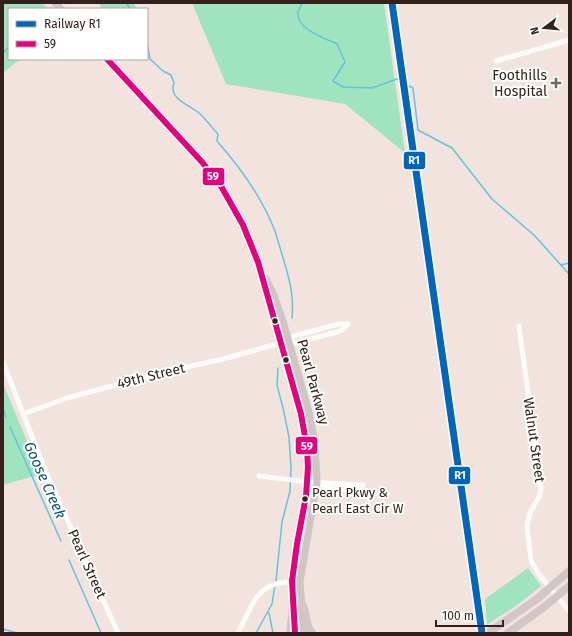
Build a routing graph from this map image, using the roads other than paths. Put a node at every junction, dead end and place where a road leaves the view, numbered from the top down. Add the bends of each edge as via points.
1 (569, 40) edge
2 (108, 60) edge
3 (496, 61) dead end
4 (519, 326) dead end
5 (285, 342) junction
6 (3, 362) edge
7 (23, 414) junction
8 (259, 476) dead end
9 (308, 482) junction
10 (316, 482) junction
11 (363, 487) dead end
12 (569, 572) edge
13 (292, 581) junction
14 (300, 582) junction
15 (569, 586) edge
16 (301, 602) junction
17 (293, 608) junction
18 (569, 611) edge
19 (118, 633) edge
20 (238, 633) edge
21 (290, 633) edge
22 (295, 633) edge
23 (304, 633) edge
24 (312, 633) edge
25 (488, 633) edge
26 (508, 633) edge

1 - 3 street
2 - 5 main road, Pearl Parkway via 221,186 243,224
4 - 18 street, Walnut Street via 541,488 527,525 530,555 538,573
5 - 5 street via 295,343 316,338 342,330 348,324 294,336
5 - 7 street, 49th Street via 75,396
5 - 9 main road, Pearl Parkway via 304,425
5 - 10 main road, Pearl Parkway via 313,427
6 - 7 street, Pearl Street
7 - 19 street, Pearl Street
8 - 9 street
9 - 10 street
9 - 13 main road, Pearl Parkway
10 - 11 street
10 - 14 main road, Pearl Parkway
12 - 25 highway via 537,599
13 - 14 street
13 - 17 main road, Pearl Parkway
13 - 20 street via 264,588
14 - 16 main road, Pearl Parkway
15 - 26 highway
16 - 23 main road, Pearl Parkway
16 - 24 highway via 307,625
17 - 21 highway
17 - 22 main road, Pearl Parkway

